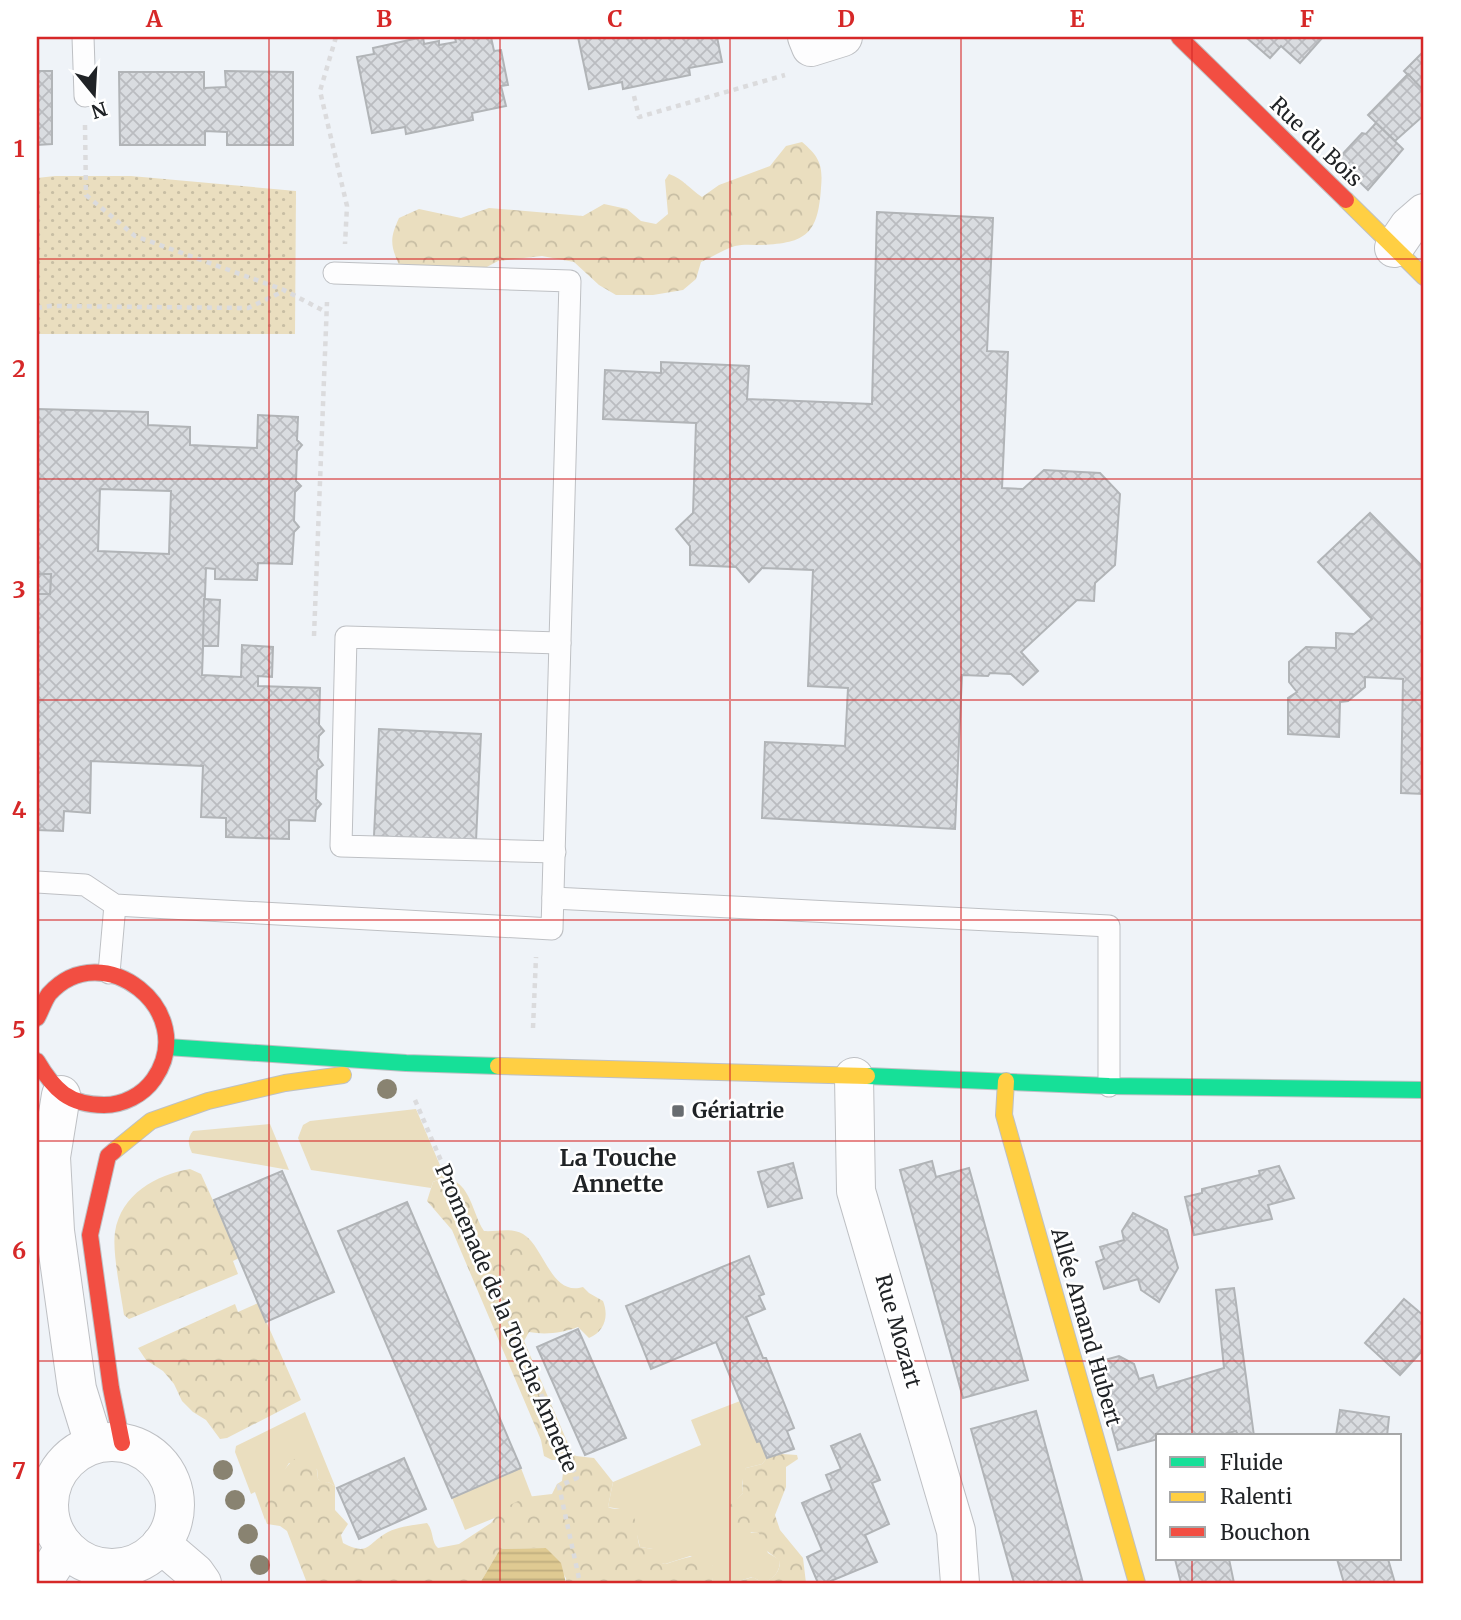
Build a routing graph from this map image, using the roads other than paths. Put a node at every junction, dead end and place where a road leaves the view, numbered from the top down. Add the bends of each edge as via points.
1 (83, 37) edge
2 (807, 37) edge
3 (843, 37) edge
4 (1179, 37) edge
5 (85, 96) road end
6 (1424, 213) edge
7 (1394, 248) junction
8 (334, 273) road end
9 (1424, 277) edge
10 (560, 643) junction
11 (555, 852) junction
12 (37, 883) edge
13 (553, 898) junction
14 (115, 905) junction
15 (109, 973) junction
16 (37, 1018) edge
17 (167, 1047) junction
18 (37, 1061) edge
19 (406, 1063) junction
20 (854, 1077) junction
21 (1006, 1081) junction
22 (1109, 1086) junction
23 (1424, 1090) edge
24 (61, 1094) junction
25 (108, 1443) junction
26 (44, 1485) edge
27 (161, 1544) junction
28 (65, 1548) junction
29 (93, 1575) edge
30 (42, 1583) edge
31 (202, 1583) edge
32 (960, 1583) edge
33 (1137, 1583) edge

1 - 5 lane
2 - 3 street via 811,47
4 - 7 street, Rue du Bois
6 - 7 street
7 - 9 street, Rue du Bois
8 - 10 lane via 570,281
10 - 11 lane
10 - 11 lane via 346,637 341,846
11 - 13 lane
12 - 14 lane via 85,885
13 - 14 lane via 552,929
13 - 22 lane via 1109,926
14 - 15 lane
15 - 16 street via 92,973 59,986
15 - 17 street via 146,990 158,1005
17 - 19 street
17 - 24 street via 147,1088 128,1101 93,1106
18 - 24 street via 49,1084
19 - 20 street
19 - 25 street via 208,1101 151,1121 108,1156 90,1235 111,1388
20 - 21 street
20 - 32 street, Rue Mozart via 856,1191 956,1531
21 - 22 street
21 - 33 street, Allée Amand Hubert via 1004,1115
22 - 23 street
24 - 25 street via 51,1157 55,1231 77,1389
25 - 26 street via 75,1453
25 - 27 street via 139,1448 166,1474 175,1510
26 - 28 street via 53,1529
27 - 29 street via 132,1565
27 - 31 street
28 - 29 street
28 - 30 street

